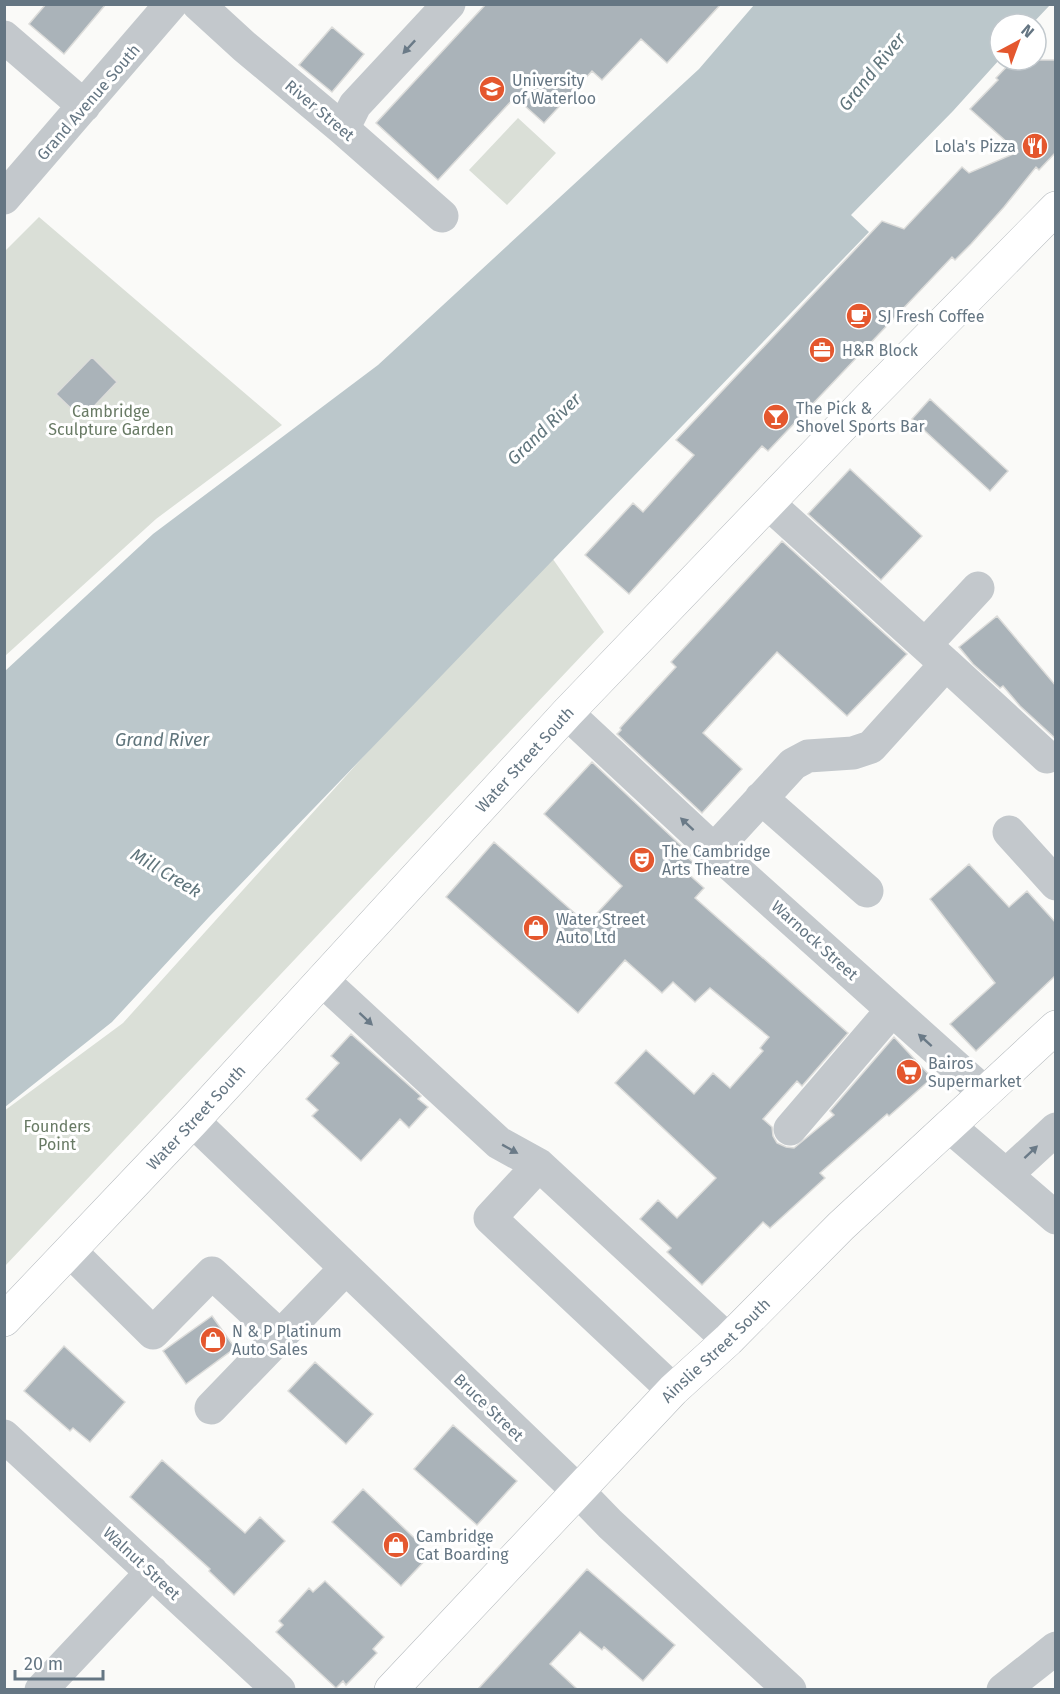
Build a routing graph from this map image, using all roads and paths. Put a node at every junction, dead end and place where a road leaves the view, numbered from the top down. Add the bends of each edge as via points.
1 (171, 4) edge
2 (198, 4) edge
3 (449, 4) edge
4 (4, 37) edge
5 (84, 106) junction
6 (343, 129) junction
7 (4, 198) edge
8 (1056, 208) edge
9 (442, 216) dead end
10 (769, 504) junction
11 (978, 588) dead end
12 (936, 654) junction
13 (567, 713) junction
14 (1047, 757) dead end
15 (761, 798) junction
16 (1009, 832) dead end
17 (714, 850) junction
18 (1056, 884) edge
19 (867, 891) dead end
20 (322, 980) junction
21 (892, 1010) junction
22 (1056, 1027) edge
23 (985, 1093) junction
24 (193, 1121) junction
25 (949, 1126) junction
26 (790, 1129) dead end
27 (1056, 1129) edge
28 (539, 1165) junction
29 (1006, 1175) junction
30 (1056, 1218) edge
31 (70, 1251) junction
32 (345, 1269) junction
33 (4, 1320) edge
34 (280, 1336) junction
35 (728, 1340) junction
36 (673, 1390) junction
37 (211, 1408) dead end
38 (4, 1436) edge
39 (577, 1490) junction
40 (152, 1572) junction
41 (1049, 1660) edge
42 (41, 1689) edge
43 (279, 1689) edge
44 (392, 1689) edge
45 (789, 1689) edge
46 (1003, 1689) edge

1 - 5 street, Grand Avenue South
2 - 6 street, River Street
3 -> 6 street via 355,105
4 - 5 street
5 - 7 street, Grand Avenue South
6 - 9 street, River Street
8 - 10 main road, Water Street South
10 - 12 street
10 - 13 main road, Water Street South
11 - 12 street
12 - 14 street
12 - 15 street via 871,747 853,753 808,756 793,764
17 -> 13 street, Warnock Street
13 - 20 main road, Water Street South
15 - 17 street
15 - 19 street
16 - 18 street
17 - 21 street, Warnock Street
20 - 24 main road, Water Street South
20 -> 28 street via 499,1143
23 -> 21 street, Warnock Street
21 - 26 street
22 - 23 main road, Ainslie Street South
23 - 25 main road, Ainslie Street South
24 - 31 main road, Water Street South
24 - 32 street, Bruce Street
25 - 29 street
25 - 35 main road, Ainslie Street South via 841,1226
29 -> 27 street
28 - 35 street
28 - 36 street via 490,1218
29 - 30 street
31 - 33 main road, Water Street South
31 - 34 street via 153,1333 212,1273
32 - 34 street
32 - 39 street, Bruce Street
34 - 37 street
35 - 36 main road, Ainslie Street South
36 - 39 main road, Ainslie Street South
38 - 40 street, Walnut Street
39 - 44 main road, Ainslie Street South
39 - 45 street, Bruce Street
40 - 42 street
40 - 43 street, Walnut Street
41 - 46 street

